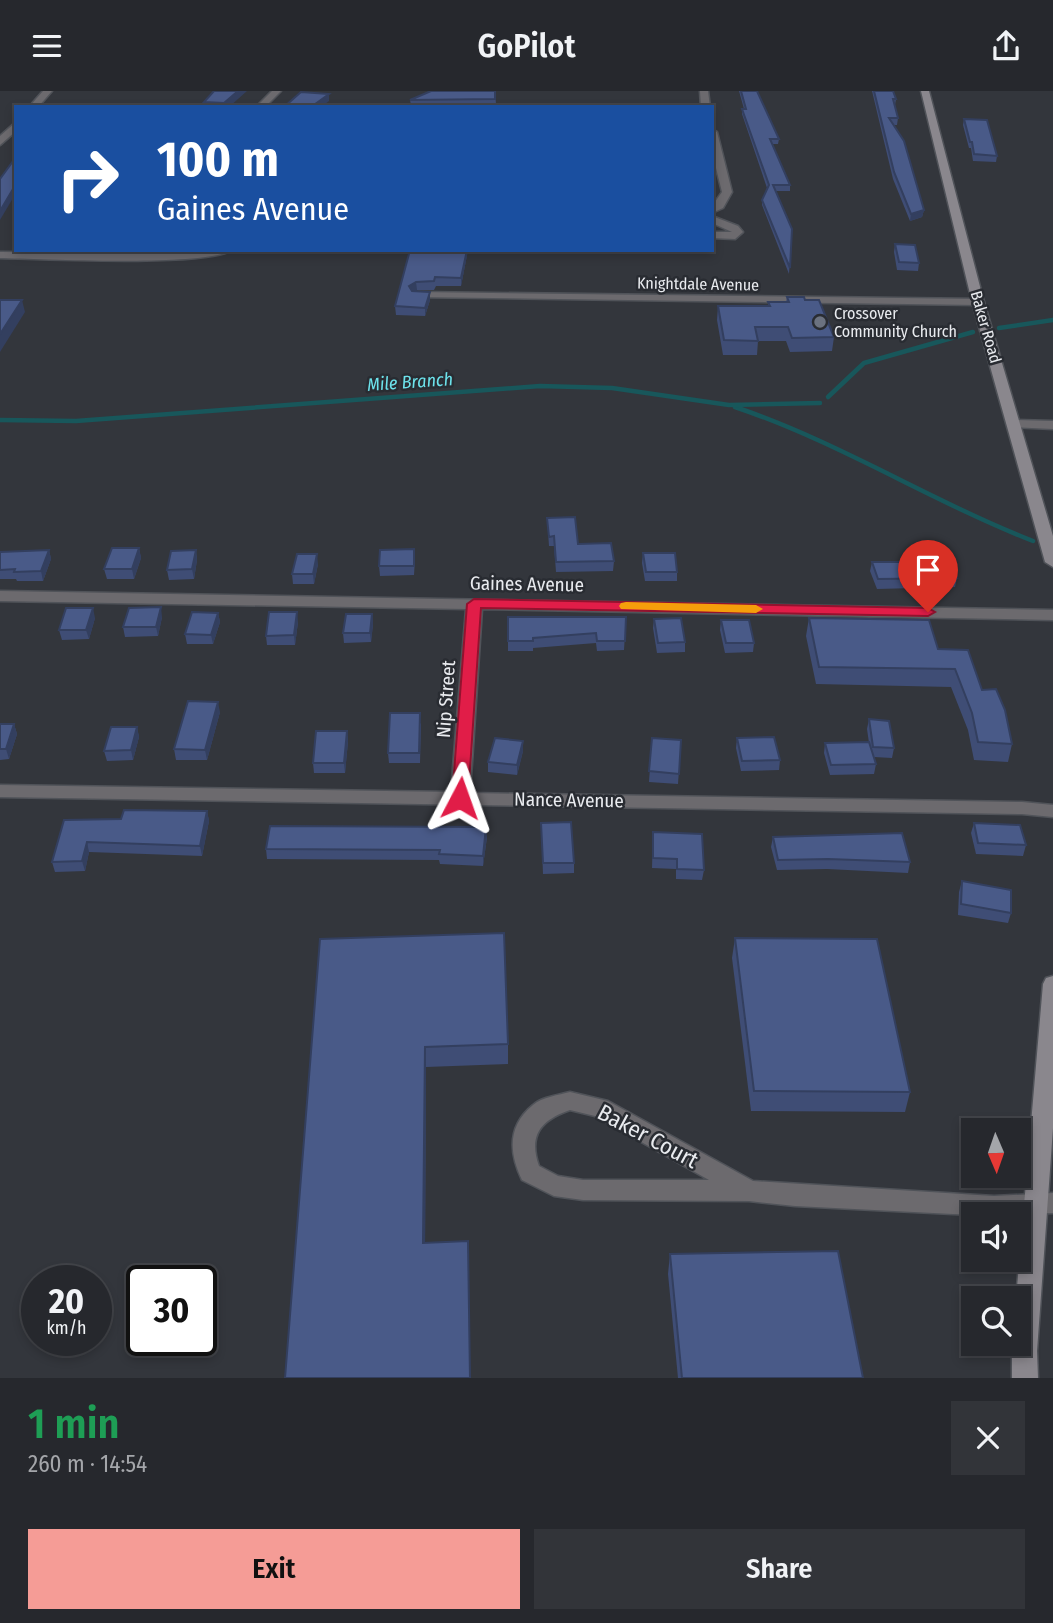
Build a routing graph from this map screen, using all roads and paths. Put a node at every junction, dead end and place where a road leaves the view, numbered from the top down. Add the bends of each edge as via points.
1 (48, 91) edge
2 (277, 91) edge
3 (925, 91) edge
4 (35, 105) edge
5 (262, 105) edge
6 (14, 127) edge
7 (0, 142) edge
8 (716, 158) edge
9 (714, 209) edge
10 (714, 220) edge
11 (714, 235) edge
12 (212, 252) edge
13 (114, 253) edge
14 (0, 255) edge
15 (418, 295) edge
16 (978, 302) junction
17 (1014, 424) junction
18 (1053, 425) edge
19 (1053, 562) edge
20 (0, 596) edge
21 (474, 604) junction
22 (1053, 615) edge
23 (0, 790) edge
24 (460, 798) junction
25 (1053, 811) edge
26 (1053, 985) edge
27 (749, 1191) junction
28 (1044, 1203) edge
29 (1025, 1378) edge

1 - 4 street
2 - 5 street
3 - 16 street, Baker Road
6 - 7 street
8 - 9 street via 727,192
10 - 11 street via 738,232 735,236
12 - 13 street via 182,256
13 - 14 street
15 - 16 street, Knightdale Avenue
16 - 17 street, Baker Road
17 - 18 street
17 - 19 street, Baker Road
20 - 21 street, Gaines Avenue
21 - 22 street, Gaines Avenue
21 - 24 street, Nip Street
23 - 24 street, Nance Avenue
24 - 25 street, Nance Avenue
26 - 28 street
27 - 27 street, Baker Court via 554,1186 530,1173 522,1151 527,1129 542,1110 570,1101 600,1108
27 - 28 street, Baker Court via 993,1206
28 - 29 street via 1024,1351

